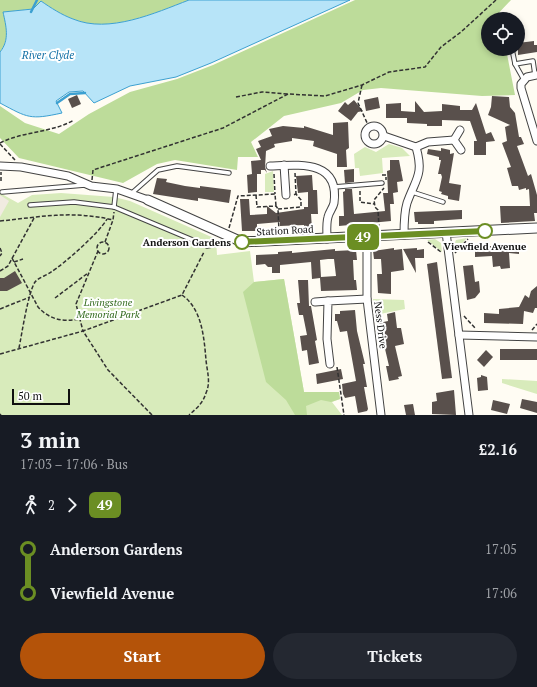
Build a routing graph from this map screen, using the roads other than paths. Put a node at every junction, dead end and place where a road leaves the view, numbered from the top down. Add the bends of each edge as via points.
1 (513, 56) edge
2 (515, 64) junction
3 (536, 75) edge
4 (524, 80) junction
5 (460, 130) dead end
6 (384, 136) junction
7 (454, 140) junction
8 (537, 141) edge
9 (416, 147) junction
10 (461, 150) dead end
11 (284, 165) junction
12 (0, 166) edge
13 (272, 166) road end
14 (229, 173) dead end
15 (382, 183) dead end
16 (90, 185) junction
17 (333, 188) junction
18 (116, 189) junction
19 (2, 192) dead end
20 (412, 192) junction
21 (132, 193) junction
22 (286, 195) road end
23 (148, 200) joint
24 (443, 202) dead end
25 (30, 205) dead end
26 (114, 207) junction
27 (537, 228) edge
28 (446, 232) junction
29 (230, 234) junction
30 (404, 235) junction
31 (367, 237) junction
32 (327, 239) junction
33 (368, 299) junction
34 (328, 301) junction
35 (315, 302) dead end
36 (459, 335) junction
37 (537, 337) edge
38 (330, 364) road end
39 (381, 415) edge
40 (469, 415) edge

1 - 2 lane
2 - 3 lane via 532,61
2 - 4 lane
3 - 4 street via 527,76
4 - 8 street via 521,88
5 - 7 street
6 - 6 street via 379,143 370,143 365,136 369,127 374,126 380,128
6 - 9 street
7 - 9 street via 428,142
7 - 10 street
9 - 20 street via 420,173
11 - 13 street
11 - 17 street via 306,164 320,169 330,180
11 - 22 street
12 - 16 street, Station Road via 21,167 68,176
14 - 21 lane via 177,166 158,170
15 - 17 lane
16 - 18 street, Station Road
16 - 19 lane
17 - 32 street via 334,202 328,216
18 - 21 street, Station Road
18 - 26 lane
20 - 24 lane
20 - 30 street via 405,212
21 - 23 street, Station Road
23 - 29 street, Station Road
25 - 26 lane via 74,202
26 - 29 lane via 207,246 218,244
27 - 28 street, Station Road
28 - 30 street, Station Road
28 - 36 street
29 - 32 street, Station Road via 242,242
30 - 31 street, Station Road
31 - 32 street, Station Road
31 - 33 street, Ness Drive
33 - 34 street
33 - 39 street, Ness Drive
34 - 35 street
34 - 38 street via 327,339
36 - 37 street
36 - 40 street

